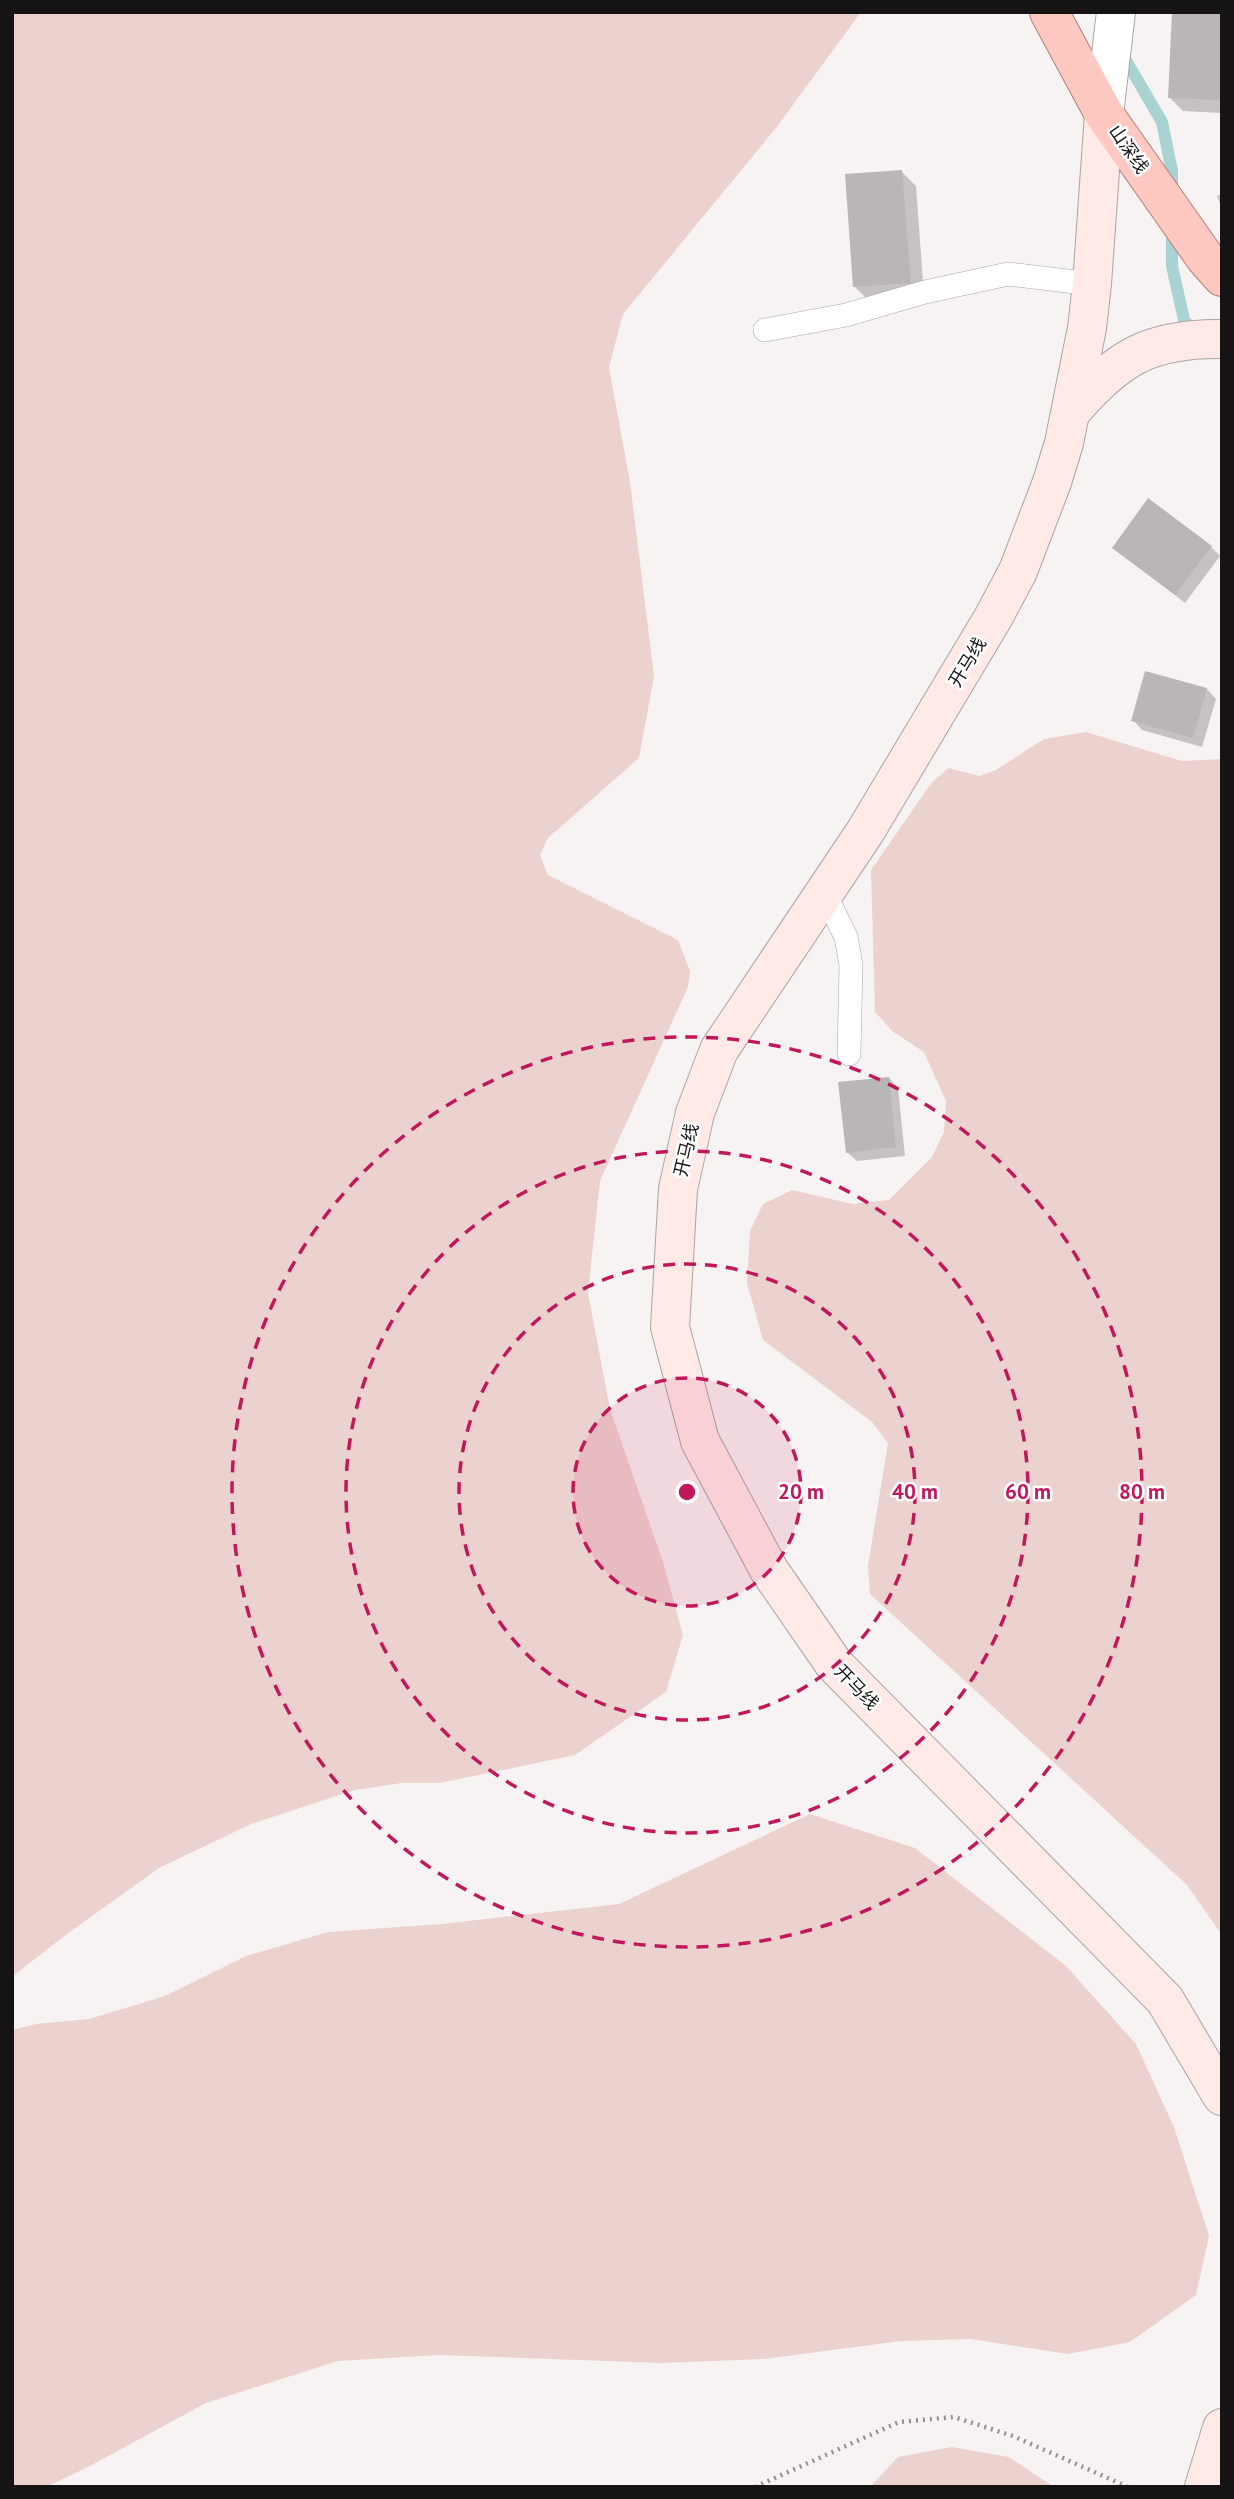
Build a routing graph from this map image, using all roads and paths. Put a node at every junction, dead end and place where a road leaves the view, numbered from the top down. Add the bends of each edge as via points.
1 (1049, 12) edge
2 (1116, 12) edge
3 (1104, 114) junction
4 (1222, 277) edge
5 (1092, 284) junction
6 (765, 330) dead end
7 (1222, 339) edge
8 (1070, 413) junction
9 (824, 892) junction
10 (849, 1054) dead end
11 (1222, 2096) edge
12 (1222, 2428) edge
13 (755, 2487) edge
14 (1128, 2487) edge
15 (1204, 2487) edge

1 - 3 highway, 山深线
2 - 3 street
3 - 4 highway, 山深线
3 - 5 main road, 开马线
5 - 6 lane via 1008,274
5 - 8 main road, 开马线
7 - 8 main road via 1169,342 1143,351 1096,383
8 - 9 main road, 开马线 via 1052,482 1018,571 872,820
9 - 10 lane via 846,937 851,965
9 - 11 main road, 开马线 via 719,1050 695,1113 680,1176 670,1327 700,1441 769,1570 834,1664 1165,2000
12 - 15 main road
13 - 14 path via 900,2422 954,2417 1013,2436

